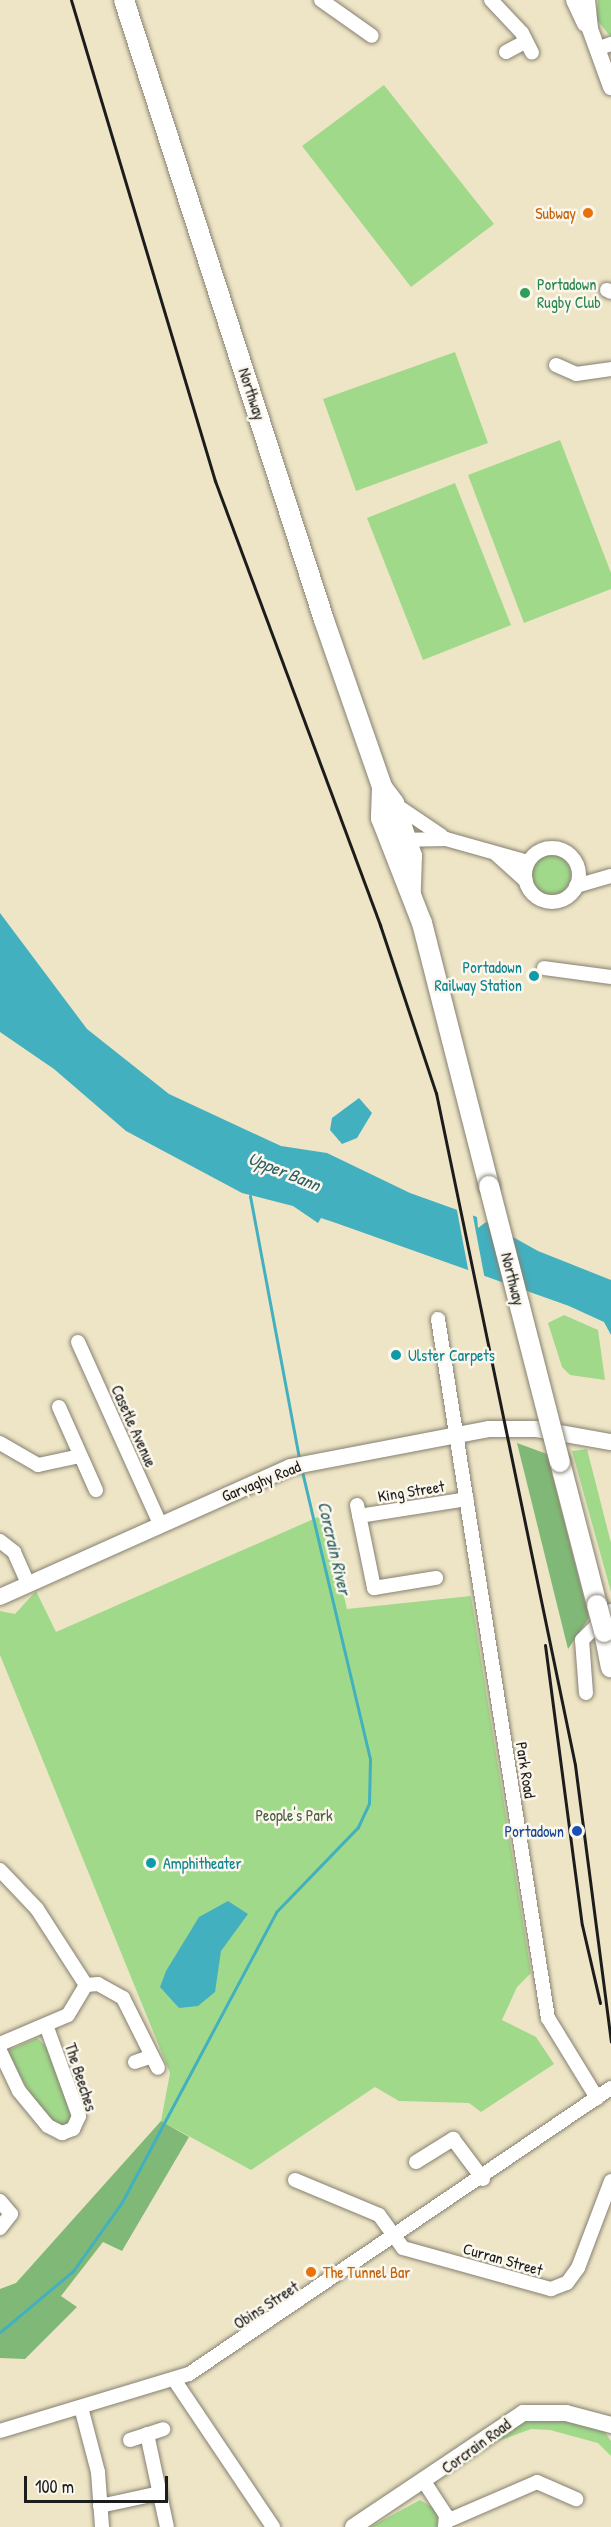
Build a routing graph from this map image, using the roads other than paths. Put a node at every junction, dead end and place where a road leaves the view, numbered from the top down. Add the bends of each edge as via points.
1 (124, 0) edge
2 (321, 0) edge
3 (490, 0) edge
4 (574, 0) edge
5 (587, 0) edge
6 (590, 29) junction
7 (372, 36) dead end
8 (604, 47) edge
9 (506, 52) dead end
10 (611, 87) edge
11 (556, 365) dead end
12 (611, 369) edge
13 (381, 787) junction
14 (394, 803) junction
15 (446, 839) junction
16 (397, 840) junction
17 (494, 853) junction
18 (528, 861) junction
19 (578, 868) junction
20 (606, 877) edge
21 (526, 880) junction
22 (576, 886) junction
23 (544, 968) dead end
24 (611, 977) edge
25 (438, 1320) dead end
26 (78, 1342) dead end
27 (59, 1407) dead end
28 (458, 1434) junction
29 (611, 1442) edge
30 (0, 1443) edge
31 (80, 1456) junction
32 (96, 1490) dead end
33 (467, 1499) junction
34 (160, 1524) junction
35 (0, 1540) edge
36 (436, 1578) dead end
37 (28, 1584) junction
38 (0, 1596) edge
39 (604, 1617) edge
40 (611, 1667) edge
41 (586, 1693) dead end
42 (0, 1869) edge
43 (86, 1985) junction
44 (46, 2025) junction
45 (0, 2044) edge
46 (0, 2051) edge
47 (135, 2062) dead end
48 (611, 2088) edge
49 (597, 2098) junction
50 (416, 2162) dead end
51 (483, 2179) junction
52 (295, 2180) dead end
53 (611, 2181) edge
54 (0, 2201) edge
55 (0, 2228) edge
56 (396, 2238) junction
57 (175, 2381) junction
58 (82, 2411) junction
59 (611, 2425) edge
60 (163, 2429) dead end
61 (0, 2431) edge
62 (147, 2434) junction
63 (130, 2440) dead end
64 (425, 2483) junction
65 (160, 2493) junction
66 (576, 2499) dead end
67 (100, 2506) junction
68 (446, 2524) edge
69 (266, 2525) edge
70 (102, 2527) edge
71 (167, 2527) edge
72 (353, 2527) edge

1 - 13 highway, Northway
2 - 7 street
3 - 9 street via 528,48
4 - 6 main road
5 - 6 main road
6 - 8 main road
8 - 10 main road
11 - 12 street via 570,373
13 - 14 highway, Northway
13 - 16 highway, Northway via 381,818
14 - 15 street
14 - 16 highway, Northway
15 - 16 street
15 - 17 street
16 - 39 highway, Northway, bridge
17 - 18 street
17 - 21 street
18 - 19 street via 539,851 555,848 569,854
18 - 21 street
19 - 20 street
19 - 22 street
20 - 22 street
21 - 22 street via 533,894 548,901 564,899
23 - 24 street
25 - 28 street, Park Road
26 - 34 street, Casetle Avenue
27 - 31 street
28 - 29 main road, Garvaghy Road via 524,1429
28 - 33 street, Park Road
28 - 34 main road, Garvaghy Road via 290,1467
30 - 31 street via 38,1465
31 - 32 street
33 - 36 street, King Street via 358,1511 374,1588
33 - 49 street, Park Road via 548,2018
34 - 37 main road, Garvaghy Road
35 - 37 street via 14,1552
37 - 38 main road, Garvaghy Road
39 - 40 highway, Northway
39 - 41 street via 582,1640
42 - 43 street via 37,1910
43 - 44 street via 68,2015
43 - 47 street via 98,1984 123,1998 155,2062
44 - 45 street
44 - 46 street, The Beeches via 79,2116 73,2129 62,2133 48,2127 19,2091
48 - 49 street, Obins Street
49 - 51 street, Obins Street
50 - 51 street via 453,2139
51 - 56 street, Obins Street
52 - 56 street via 379,2215
53 - 56 street, Curran Street via 583,2258 559,2288 541,2287 403,2248
54 - 55 street via 11,2214
56 - 57 street, Obins Street
57 - 58 street, Obins Street
57 - 69 street
58 - 61 street, Obins Street
58 - 67 street
59 - 64 main road, Corcrain Road via 566,2413 523,2413
60 - 62 street
62 - 63 street
62 - 65 street
64 - 68 street
64 - 72 main road, Corcrain Road
65 - 67 street
65 - 71 street
66 - 68 street via 547,2484 526,2484
67 - 70 street

